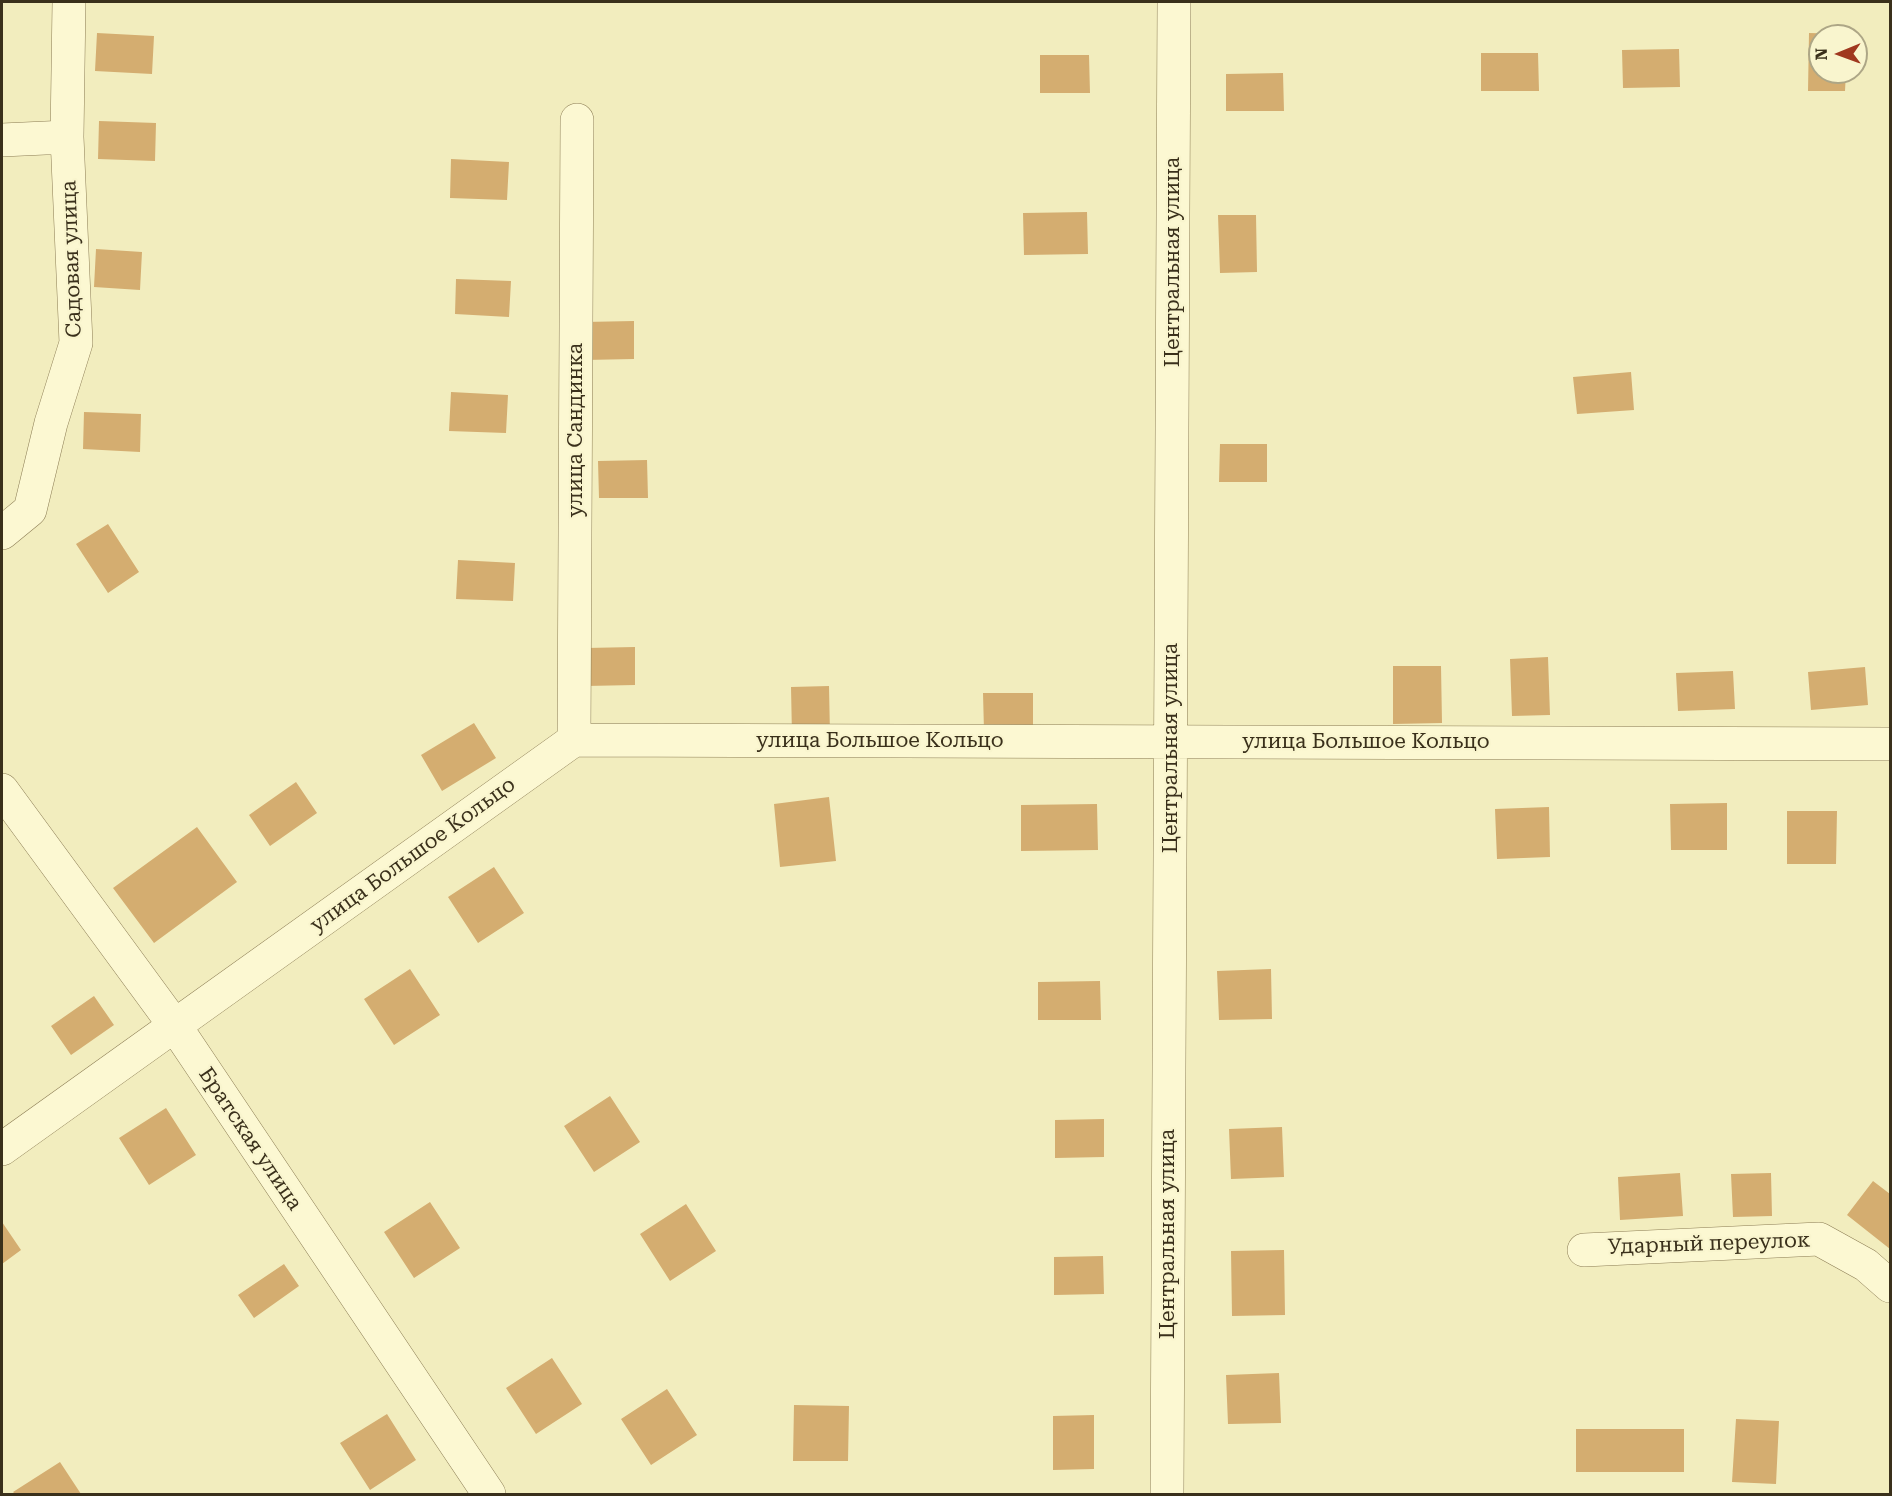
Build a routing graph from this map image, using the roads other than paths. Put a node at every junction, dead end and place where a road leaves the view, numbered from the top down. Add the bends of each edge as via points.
1 (69, 2) edge
2 (1174, 2) edge
3 (577, 120) dead end
4 (67, 137) junction
5 (2, 140) edge
6 (2, 533) edge
7 (574, 740) junction
8 (1171, 742) junction
9 (1890, 744) edge
10 (2, 790) edge
11 (175, 1026) junction
12 (2, 1149) edge
13 (1584, 1250) dead end
14 (1890, 1286) edge
15 (489, 1494) edge
16 (1167, 1494) edge

1 - 4 street, Садовая улица
2 - 8 street, Центральная улица
3 - 7 street, улица Сандинка
4 - 5 street
4 - 6 street, Садовая улица via 76,343 30,510
7 - 8 street, улица Большое Кольцо
7 - 11 street, улица Большое Кольцо
8 - 9 street, улица Большое Кольцо
8 - 16 street, Центральная улица
10 - 11 street, Братская улица
11 - 12 street, улица Большое Кольцо
11 - 15 street, Братская улица
13 - 14 street, Ударный переулок via 1819,1239 1866,1265

